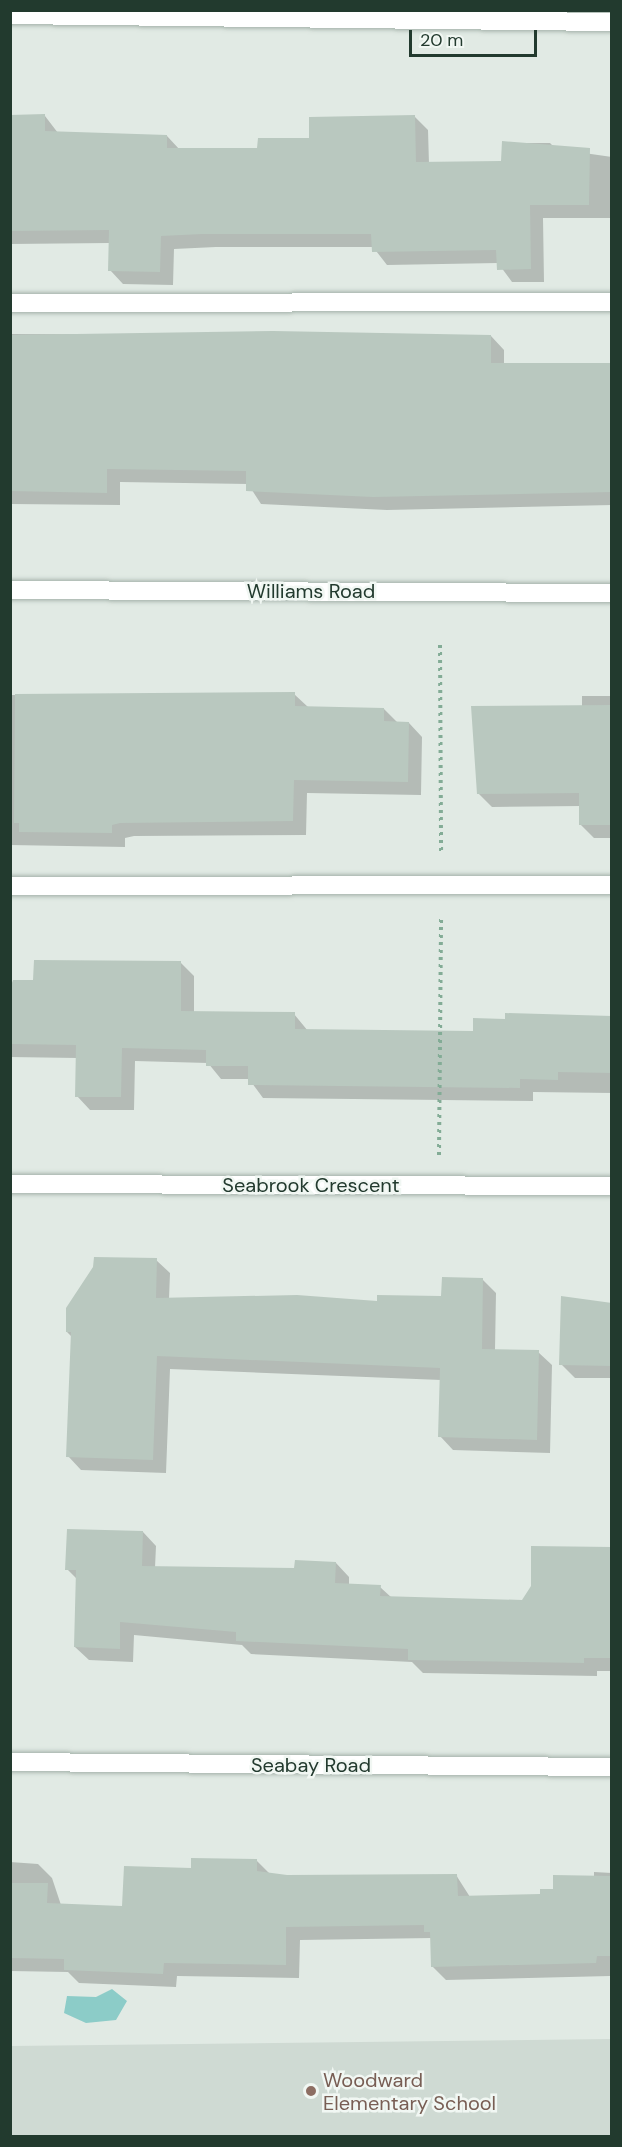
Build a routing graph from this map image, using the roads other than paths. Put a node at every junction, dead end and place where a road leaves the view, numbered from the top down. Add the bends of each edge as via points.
1 (227, 13) edge
2 (10, 15) edge
3 (532, 16) edge
4 (612, 22) edge
5 (612, 302) edge
6 (10, 303) edge
7 (10, 590) edge
8 (612, 593) edge
9 (612, 885) edge
10 (10, 886) edge
11 (10, 1184) edge
12 (612, 1186) edge
13 (10, 1762) edge
14 (612, 1767) edge

1 - 2 street
1 - 3 street
3 - 4 street
5 - 6 street
7 - 8 street, Williams Road
9 - 10 street
11 - 12 street, Seabrook Crescent
13 - 14 street, Seabay Road

